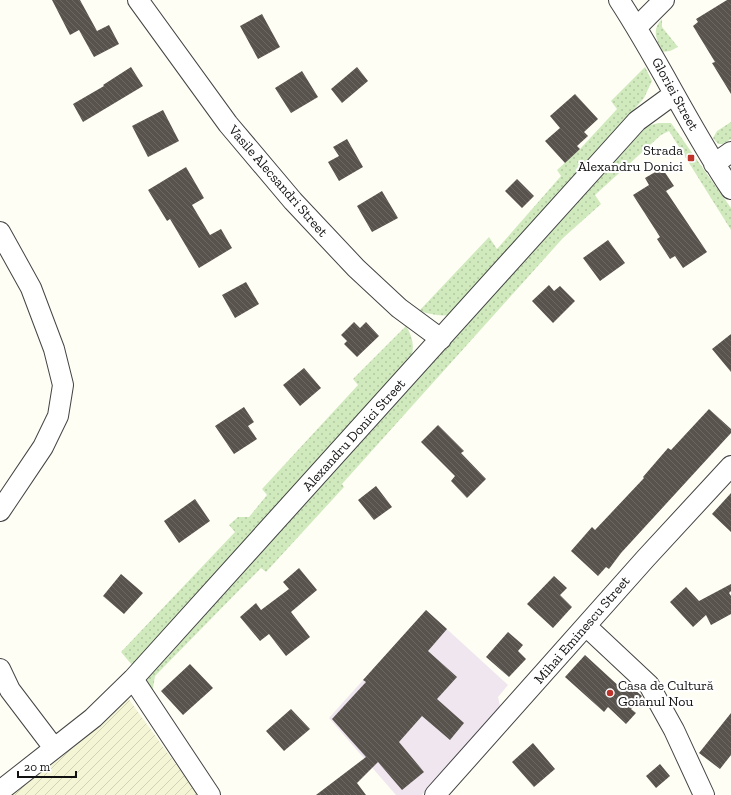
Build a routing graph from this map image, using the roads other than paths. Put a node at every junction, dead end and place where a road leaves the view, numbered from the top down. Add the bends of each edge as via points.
1 (138, 0) edge
2 (619, 0) edge
3 (664, 0) edge
4 (637, 27) junction
5 (674, 94) junction
6 (731, 152) edge
7 (714, 164) junction
8 (731, 189) edge
9 (0, 232) edge
10 (441, 339) junction
11 (731, 466) edge
12 (0, 511) edge
13 (586, 626) junction
14 (0, 669) edge
15 (133, 679) junction
16 (54, 748) junction
17 (0, 791) edge
18 (210, 795) edge
19 (435, 795) edge
20 (704, 795) edge

1 - 10 street, Vasile Alecsandri Street via 228,124 293,201 356,268 399,308
2 - 4 street, Gloriei Street
3 - 4 street
4 - 5 street, Gloriei Street
5 - 7 street, Gloriei Street
5 - 10 street, Alexandru Donici Street via 638,121
6 - 7 street
7 - 8 street, Gloriei Street
9 - 12 street via 31,288 54,349 63,385 58,416 43,447
10 - 15 street, Alexandru Donici Street
11 - 13 street, Mihai Eminescu Street
13 - 19 street, Mihai Eminescu Street
13 - 20 street via 649,685 674,730
14 - 16 street via 10,690
15 - 16 street via 92,718
15 - 18 street
16 - 17 street

